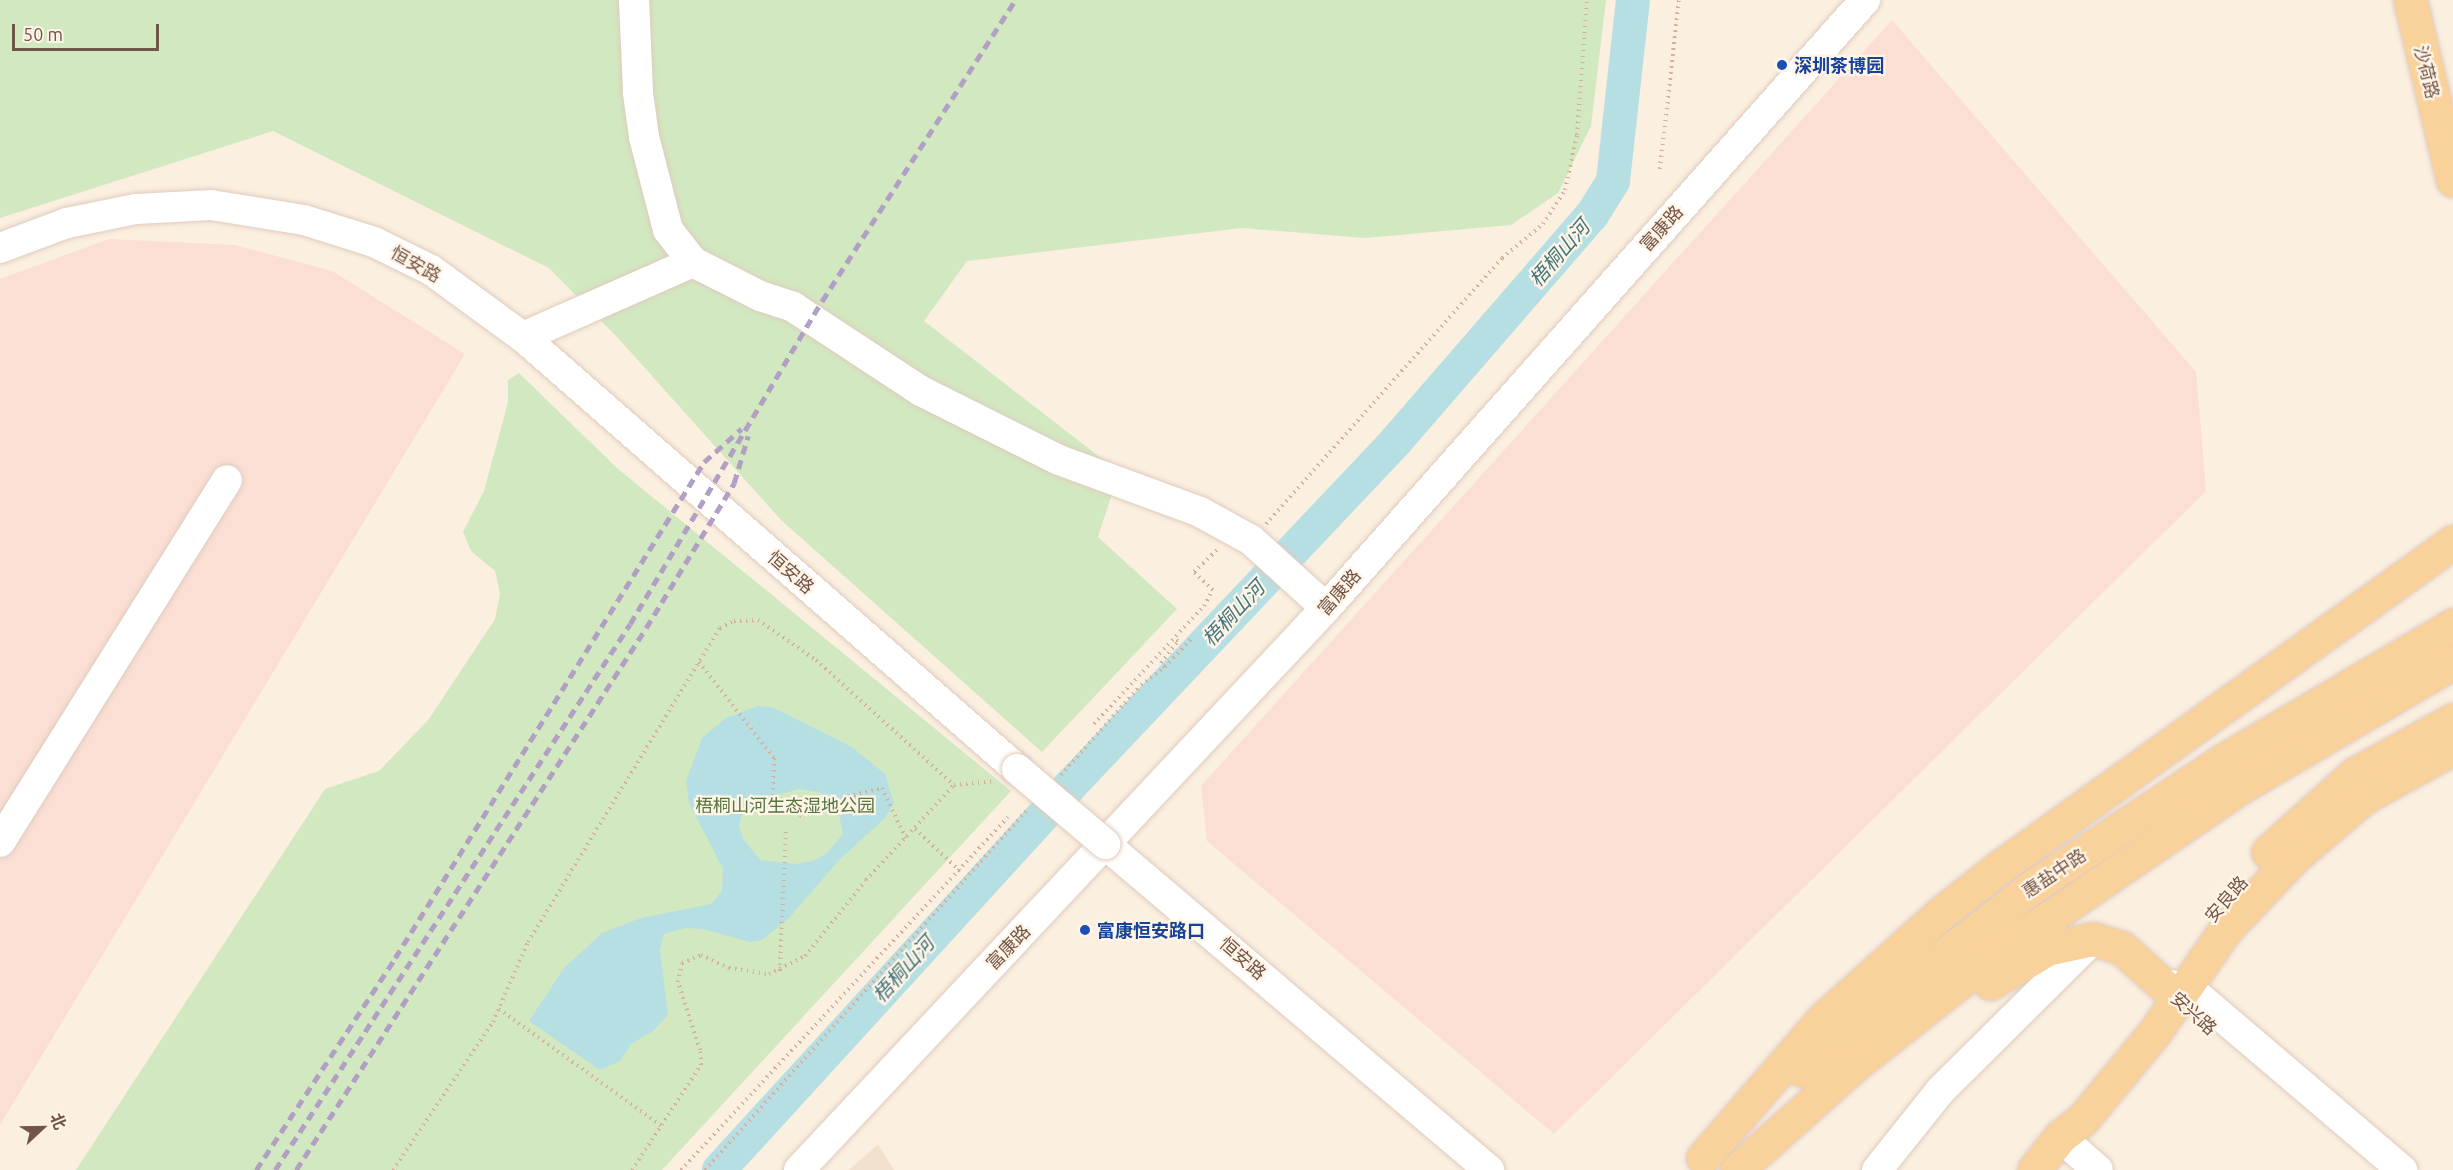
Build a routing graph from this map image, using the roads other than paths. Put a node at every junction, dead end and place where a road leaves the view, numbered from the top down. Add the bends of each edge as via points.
1 (634, 0) edge
2 (1865, 0) edge
3 (2410, 0) edge
4 (2453, 180) edge
5 (0, 248) edge
6 (693, 261) junction
7 (523, 337) junction
8 (227, 480) dead end
9 (2453, 542) edge
10 (1319, 603) junction
11 (2453, 625) edge
12 (2453, 662) edge
13 (2453, 720) edge
14 (2453, 748) edge
15 (0, 842) edge
16 (1106, 844) junction
17 (2093, 939) junction
18 (2175, 990) junction
19 (1858, 1062) junction
20 (2060, 1137) junction
21 (1697, 1164) edge
22 (799, 1170) edge
23 (1489, 1170) edge
24 (1737, 1170) edge
25 (1877, 1170) edge
26 (2034, 1170) edge
27 (2098, 1170) edge
28 (2376, 1170) edge
29 (2402, 1170) edge

1 - 6 street via 644,137 668,230
2 - 10 street, 富康路
3 - 4 main road, 沙荷路
5 - 7 street, 恒安路 via 66,223 136,209 211,205 304,220 374,242 431,270
6 - 7 street
6 - 10 street via 760,296 793,307 921,391 1059,460 1200,512 1256,544
7 - 16 street, 恒安路, bridge
8 - 15 street
9 - 21 main road via 1940,914 1822,1020
10 - 16 street, 富康路
11 - 21 main road, 惠盐中路 via 2224,760 2032,887 1840,1036
12 - 19 main road, 惠盐中路 via 2242,786 1986,961
13 - 18 main road, 安良路 via 2355,774 2314,808 2210,916
14 - 18 main road, 安良路 via 2364,797 2329,826 2225,930
16 - 22 street, 富康路
16 - 23 street, 恒安路
17 - 18 main road via 2122,948
17 - 19 main road via 2047,949
17 - 25 street via 1940,1091
18 - 20 main road, 安良路 via 2082,1120
18 - 28 street, 安兴路
18 - 29 street, 安兴路
19 - 24 main road, 惠盐中路
20 - 26 main road, 安良路
20 - 27 street

